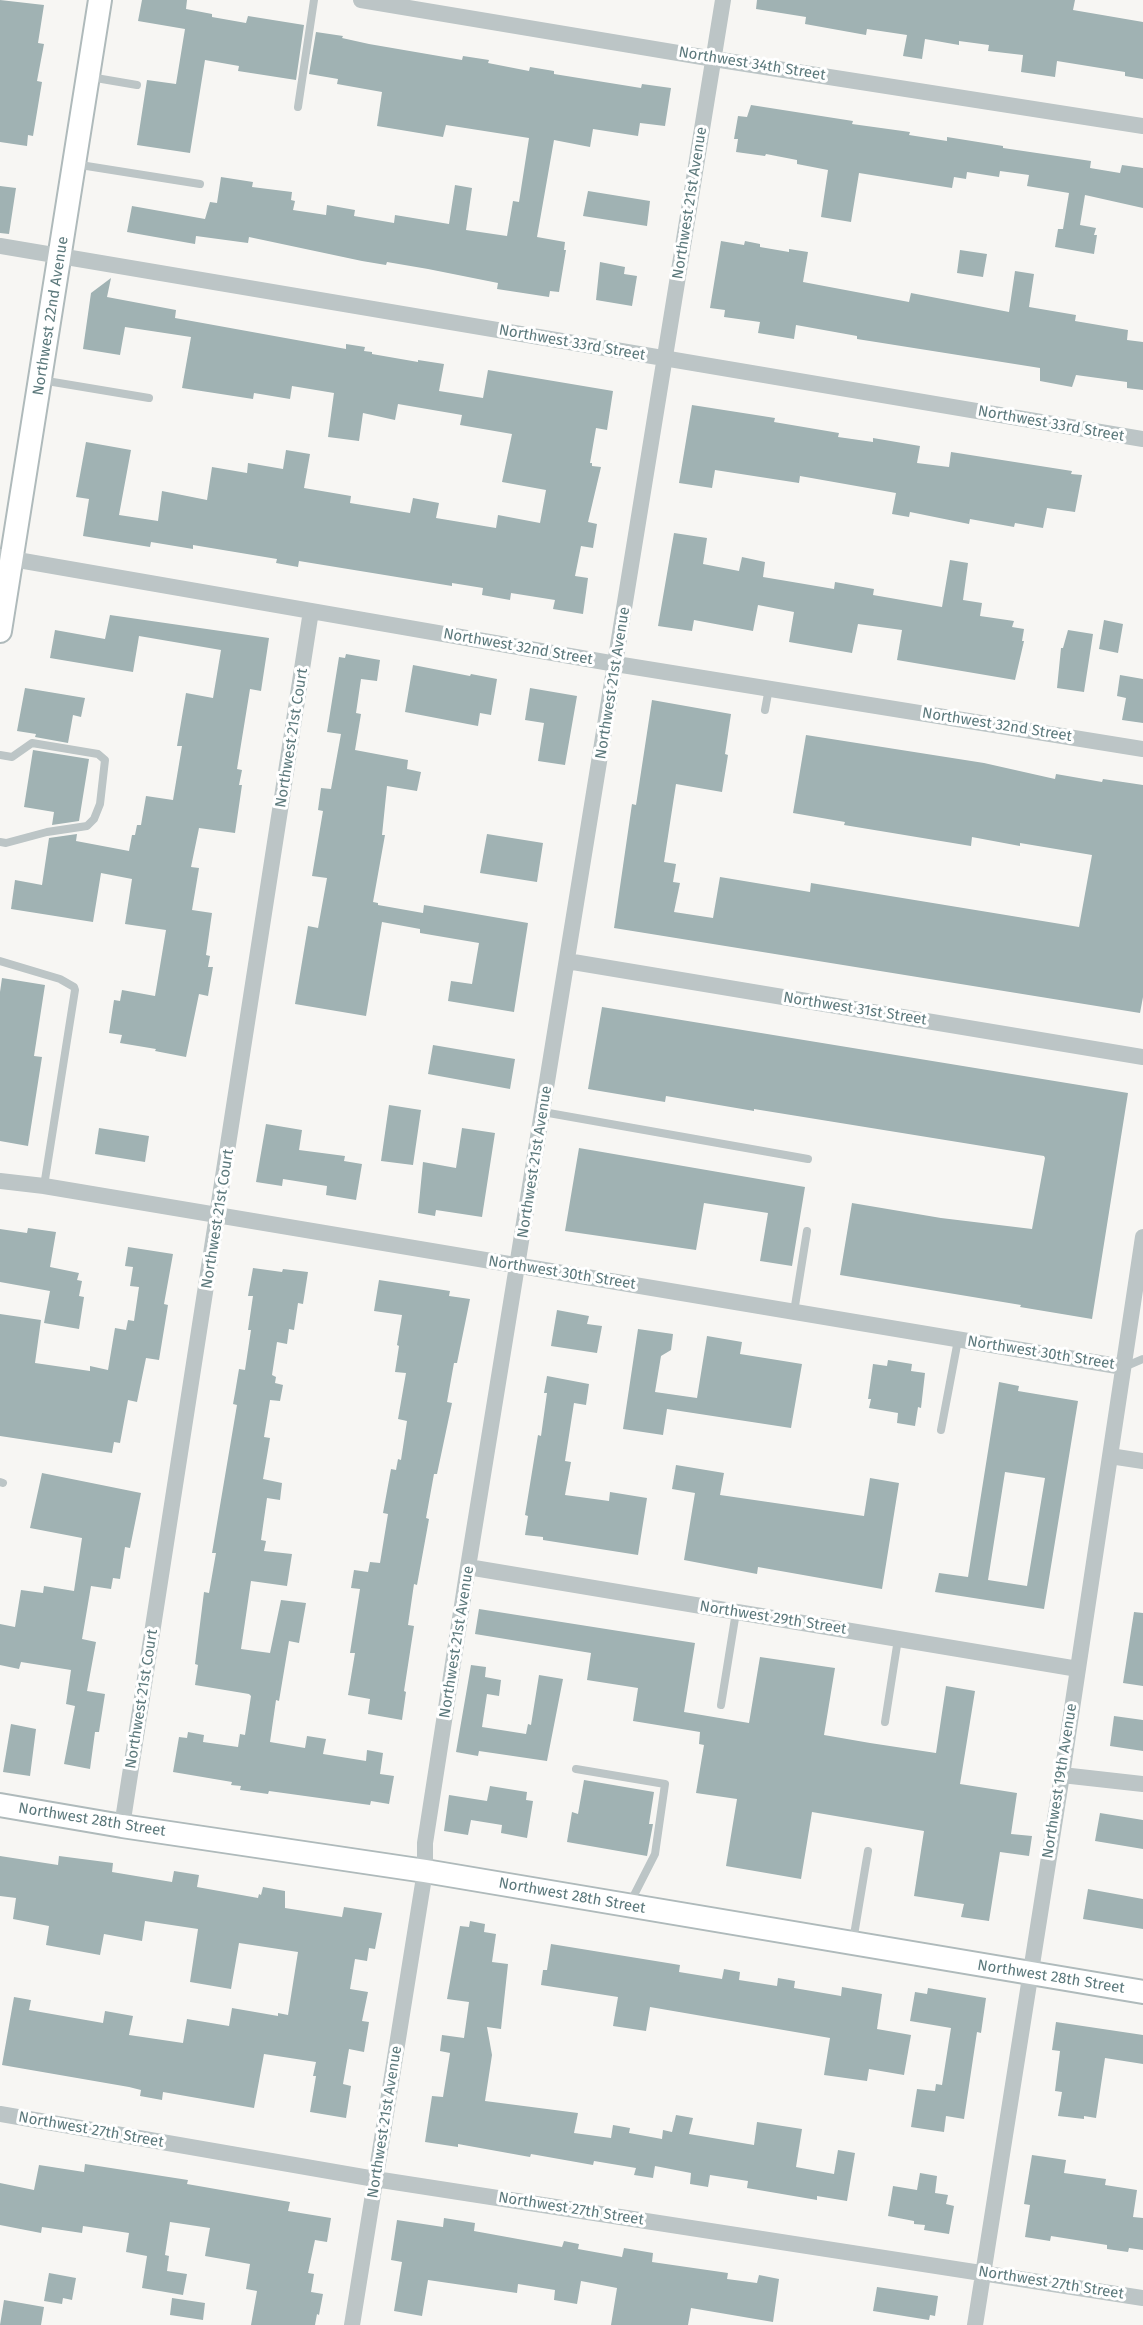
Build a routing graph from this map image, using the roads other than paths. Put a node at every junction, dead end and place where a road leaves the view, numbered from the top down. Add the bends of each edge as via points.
1 (100, 0) edge
2 (314, 0) edge
3 (361, 0) edge
4 (723, 0) edge
5 (714, 58) junction
6 (87, 77) junction
7 (137, 86) dead end
8 (298, 107) dead end
9 (1143, 126) edge
10 (74, 164) junction
11 (200, 184) dead end
12 (0, 246) edge
13 (60, 256) junction
14 (664, 358) junction
15 (41, 380) junction
16 (149, 398) dead end
17 (1143, 439) edge
18 (6, 558) edge
19 (311, 611) junction
20 (0, 631) edge
21 (616, 663) junction
22 (770, 688) junction
23 (765, 710) dead end
24 (1143, 749) edge
25 (0, 755) edge
26 (0, 842) edge
27 (0, 961) edge
28 (567, 961) junction
29 (1143, 1057) edge
30 (543, 1112) junction
31 (808, 1160) dead end
32 (0, 1181) edge
33 (44, 1186) junction
34 (219, 1215) junction
35 (807, 1231) dead end
36 (1143, 1237) edge
37 (518, 1266) junction
38 (794, 1312) junction
39 (958, 1340) junction
40 (1143, 1359) edge
41 (1123, 1367) junction
42 (941, 1430) dead end
43 (1110, 1456) junction
44 (1143, 1461) edge
45 (468, 1567) junction
46 (736, 1612) junction
47 (898, 1639) junction
48 (1078, 1669) junction
49 (721, 1705) dead end
50 (885, 1722) dead end
51 (576, 1769) dead end
52 (1062, 1774) junction
53 (1143, 1784) edge
54 (0, 1805) edge
55 (122, 1826) junction
56 (868, 1851) dead end
57 (425, 1871) junction
58 (628, 1906) junction
59 (853, 1944) junction
60 (1030, 1974) junction
61 (1143, 1992) edge
62 (0, 2114) edge
63 (375, 2179) junction
64 (983, 2272) junction
65 (1143, 2298) edge
66 (352, 2325) edge
67 (975, 2325) edge

1 - 6 street, Northwest 22nd Avenue
2 - 8 lane
3 - 5 street, Northwest 34th Street
4 - 5 street, Northwest 21st Avenue
5 - 9 street, Northwest 34th Street
5 - 14 street, Northwest 21st Avenue
6 - 7 lane
6 - 10 street, Northwest 22nd Avenue
10 - 11 lane
10 - 13 street, Northwest 22nd Avenue
12 - 13 street, Northwest 33rd Street
13 - 14 street, Northwest 33rd Street
13 - 15 street, Northwest 22nd Avenue
14 - 17 street, Northwest 33rd Street
14 - 21 street, Northwest 21st Avenue
15 - 16 lane
15 - 18 street, Northwest 22nd Avenue
18 - 19 street, Northwest 32nd Street
18 - 20 street, Northwest 22nd Avenue
19 - 21 street, Northwest 32nd Street
19 - 34 street, Northwest 21st Court
21 - 22 street, Northwest 32nd Street
21 - 28 street, Northwest 21st Avenue
22 - 23 lane
22 - 24 street, Northwest 32nd Street
25 - 26 lane via 12,757 32,742 98,754 105,760 100,804 87,826
27 - 33 lane via 60,979 75,990
28 - 29 street, Northwest 31st Street
28 - 30 street, Northwest 21st Avenue
30 - 31 lane
30 - 37 street, Northwest 21st Avenue
32 - 33 street, Northwest 30th Street
33 - 34 street, Northwest 30th Street
34 - 37 street, Northwest 30th Street
34 - 55 street, Northwest 21st Court
35 - 38 lane
36 - 41 street, Northwest 19th Avenue
37 - 38 street, Northwest 30th Street
37 - 45 street, Northwest 21st Avenue
38 - 39 street, Northwest 30th Street
39 - 41 street, Northwest 30th Street
39 - 42 lane
40 - 41 lane
41 - 43 street, Northwest 19th Avenue
43 - 44 street
43 - 48 street, Northwest 19th Avenue
45 - 46 street, Northwest 29th Street
45 - 57 street, Northwest 21st Avenue via 425,1843
46 - 47 street, Northwest 29th Street
46 - 49 lane
47 - 48 street, Northwest 29th Street
47 - 50 lane
48 - 52 street, Northwest 19th Avenue
51 - 58 lane via 665,1784 655,1854
52 - 53 street
52 - 60 street, Northwest 19th Avenue
54 - 55 street, Northwest 28th Street
55 - 57 street, Northwest 28th Street
56 - 59 lane
57 - 58 street, Northwest 28th Street
57 - 63 street, Northwest 21st Avenue
58 - 59 street, Northwest 28th Street
59 - 60 street, Northwest 28th Street
60 - 61 street, Northwest 28th Street
60 - 64 street, Northwest 19th Avenue
62 - 63 street, Northwest 27th Street
63 - 64 street, Northwest 27th Street
63 - 66 street, Northwest 21st Avenue
64 - 65 street, Northwest 27th Street
64 - 67 street, Northwest 19th Avenue

